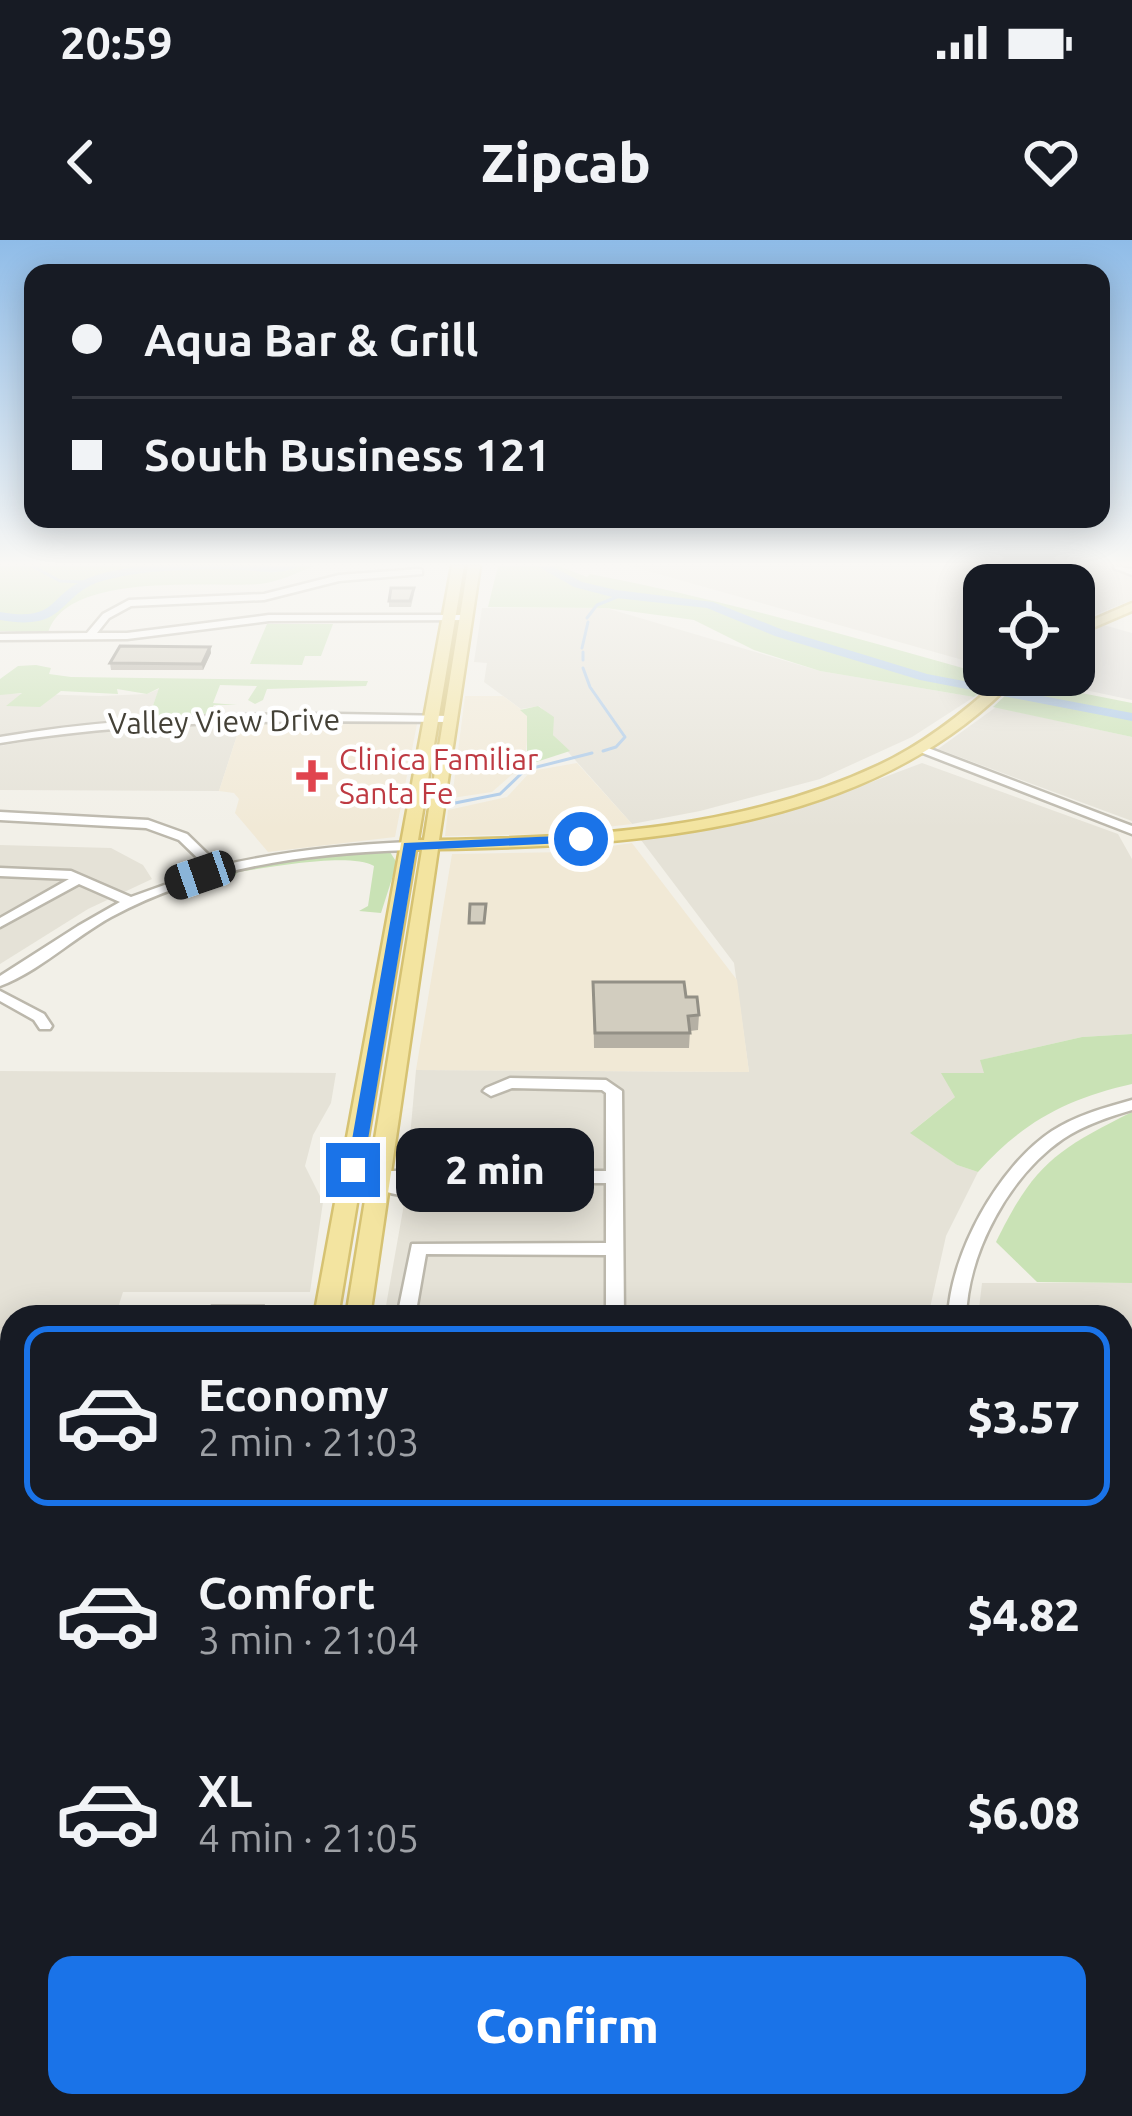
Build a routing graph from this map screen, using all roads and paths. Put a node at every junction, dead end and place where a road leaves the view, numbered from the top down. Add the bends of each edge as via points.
1 (442, 654) edge
2 (460, 654) edge
3 (990, 696) edge
4 (431, 719) junction
5 (450, 719) junction
6 (0, 740) edge
7 (919, 748) junction
8 (0, 816) edge
9 (1132, 830) edge
10 (419, 846) junction
11 (216, 869) junction
12 (0, 872) edge
13 (80, 878) junction
14 (130, 902) junction
15 (0, 923) edge
16 (386, 981) junction
17 (410, 981) junction
18 (0, 982) edge
19 (0, 995) edge
20 (45, 1027) dead end
21 (491, 1091) dead end
22 (1132, 1105) edge
23 (353, 1170) junction
24 (614, 1177) junction
25 (377, 1183) junction
26 (373, 1218) junction
27 (615, 1249) junction
28 (328, 1305) edge
29 (360, 1305) edge
30 (408, 1305) edge
31 (615, 1305) edge
32 (957, 1305) edge

1 - 4 main road
2 - 5 main road
3 - 7 main road
4 - 5 street, Valley View Drive
4 - 6 street, Valley View Drive via 146,719
4 - 10 main road
5 - 10 main road
7 - 9 street
7 - 10 main road via 825,791 716,819 581,839
8 - 11 street via 148,824 183,837
10 - 11 street via 302,852
10 - 16 main road
10 - 17 main road
11 - 14 street
12 - 13 street
13 - 14 street
13 - 15 street
14 - 18 street
16 - 17 main road
16 - 23 main road
17 - 25 main road
19 - 20 street
21 - 24 street via 510,1084 607,1085 614,1091
22 - 32 street via 1057,1134 1015,1171 970,1253
23 - 26 main road via 363,1175 361,1209
23 - 28 main road
24 - 25 street via 463,1176 427,1188
24 - 27 street
25 - 26 main road
26 - 29 main road
27 - 30 street via 418,1248
27 - 31 street

